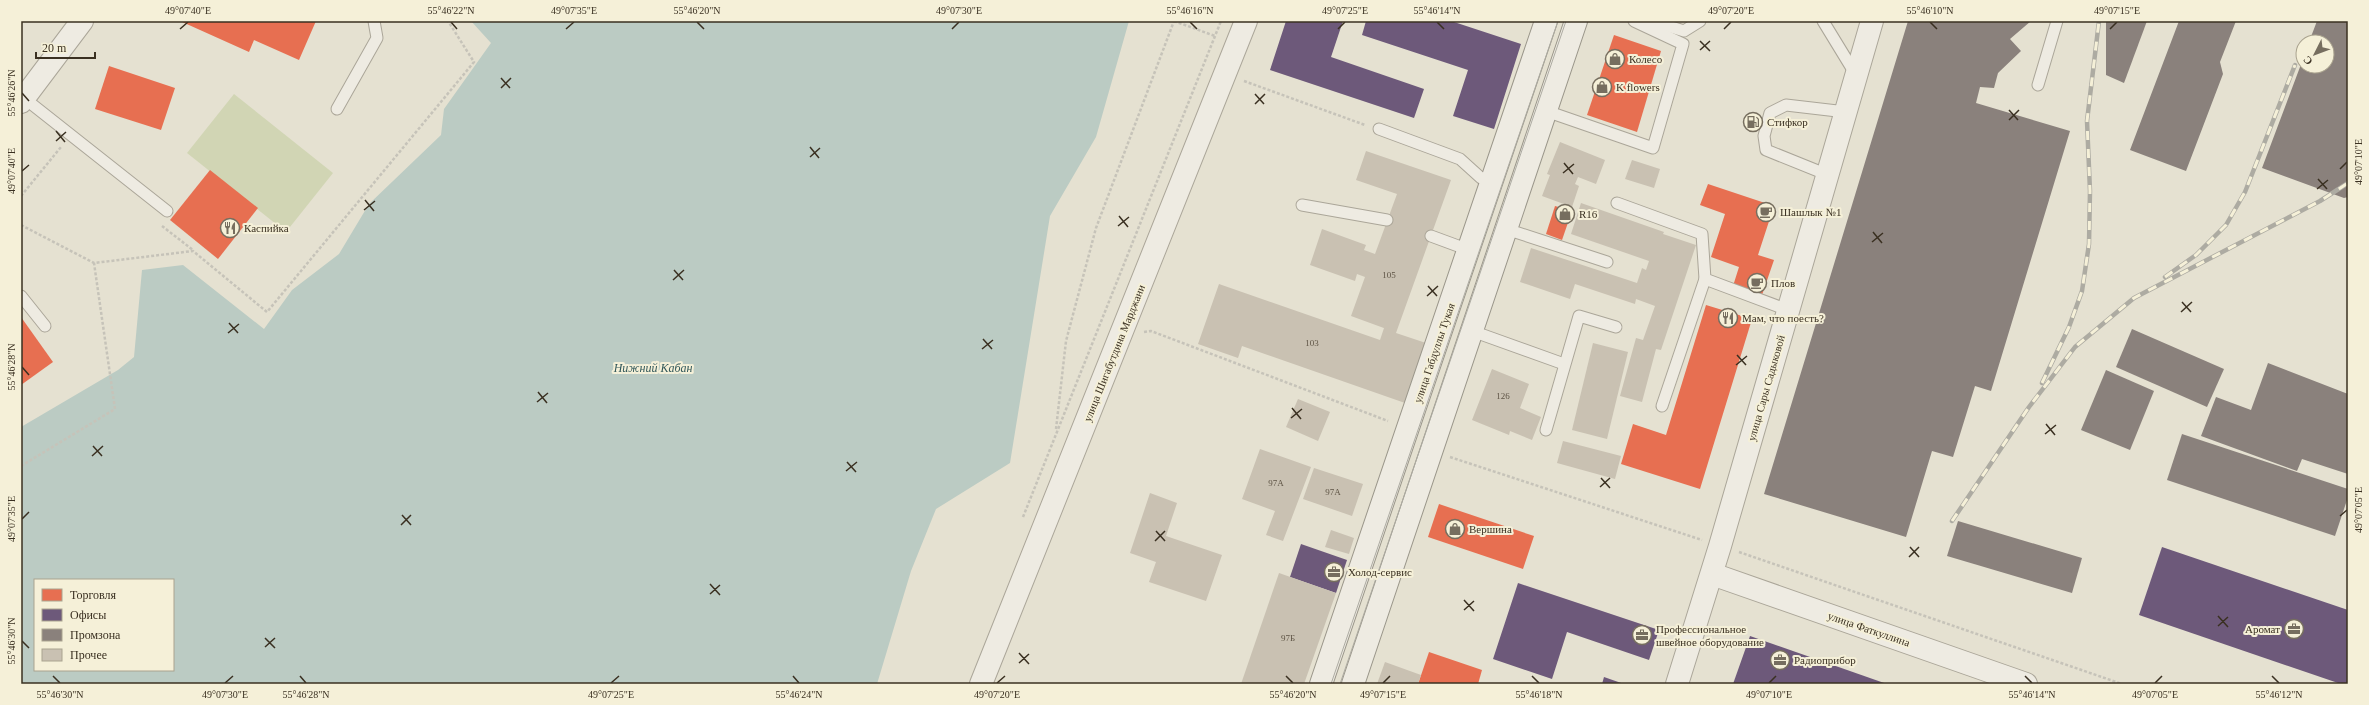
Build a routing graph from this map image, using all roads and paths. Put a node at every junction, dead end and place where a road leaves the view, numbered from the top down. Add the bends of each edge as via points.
1 (82, 21) edge
2 (374, 21) edge
3 (448, 21) edge
4 (1174, 21) edge
5 (1221, 21) edge
6 (1246, 21) edge
7 (1546, 21) edge
8 (1576, 21) edge
9 (1634, 21) edge
10 (1652, 21) edge
11 (1700, 21) edge
12 (1823, 21) edge
13 (1872, 21) edge
14 (2057, 21) edge
15 (1215, 36) junction
16 (1225, 75) junction
17 (1856, 76) junction
18 (2038, 85) dead end
19 (22, 100) edge
20 (337, 109) dead end
21 (1546, 111) junction
22 (1846, 112) junction
23 (1379, 130) joint
24 (63, 144) dead end
25 (1828, 175) junction
26 (1492, 182) junction
27 (21, 196) edge
28 (1617, 203) dead end
29 (1302, 206) dead end
30 (167, 211) dead end
31 (1387, 220) dead end
32 (21, 225) edge
33 (1506, 229) junction
34 (1431, 236) dead end
35 (1469, 250) junction
36 (1607, 262) dead end
37 (94, 263) junction
38 (1705, 279) junction
39 (21, 296) edge
40 (1788, 310) junction
41 (45, 326) dead end
42 (1616, 327) dead end
43 (1472, 331) junction
44 (1122, 336) junction
45 (1564, 364) junction
46 (1662, 406) dead end
47 (1392, 422) dead end
48 (1546, 430) dead end
49 (1055, 433) junction
50 (1443, 455) dead end
51 (21, 466) edge
52 (1022, 520) dead end
53 (1720, 546) junction
54 (1712, 574) junction
55 (981, 684) edge
56 (1321, 684) edge
57 (1353, 684) edge
58 (1676, 684) edge
59 (2026, 684) edge
60 (2122, 684) edge

1 - 19 street
2 - 20 lane via 377,38
3 - 37 path via 474,62 267,312 193,251
4 - 15 path
4 - 49 path via 1096,228 1066,341
5 - 15 path
6 - 16 street, улица Шигабутдина Марджани
7 - 26 street, улица Габдуллы Тукая
8 - 21 street
9 - 21 lane via 1683,44 1653,148
10 - 11 lane via 1684,31
12 - 17 lane
13 - 17 street, улица Сары Садыковой
14 - 18 lane
15 - 49 path
16 - 23 path
16 - 44 street, улица Шигабутдина Марджани
17 - 22 street, улица Сары Садыковой
19 - 30 lane
21 - 33 street
22 - 25 street, улица Сары Садыковой
22 - 25 lane via 1786,104 1770,112 1764,136 1766,150
23 - 26 lane via 1460,159 1481,178
24 - 27 path
25 - 40 street, улица Сары Садыковой
26 - 35 street, улица Габдуллы Тукая
28 - 38 lane via 1702,234
29 - 31 lane
32 - 37 path
33 - 36 lane
33 - 43 street
34 - 35 lane
35 - 56 street, улица Габдуллы Тукая
37 - 51 path via 115,409
38 - 40 lane
38 - 46 lane
39 - 41 lane
40 - 53 street, улица Сары Садыковой
42 - 45 lane via 1579,316
43 - 45 lane
43 - 57 street
44 - 47 path via 1151,331
44 - 55 street, улица Шигабутдина Марджани
45 - 48 lane
49 - 52 path
50 - 53 path
53 - 54 street, улица Сары Садыковой
53 - 60 path
54 - 58 street, улица Сары Садыковой
54 - 59 street, улица Фаткуллина

